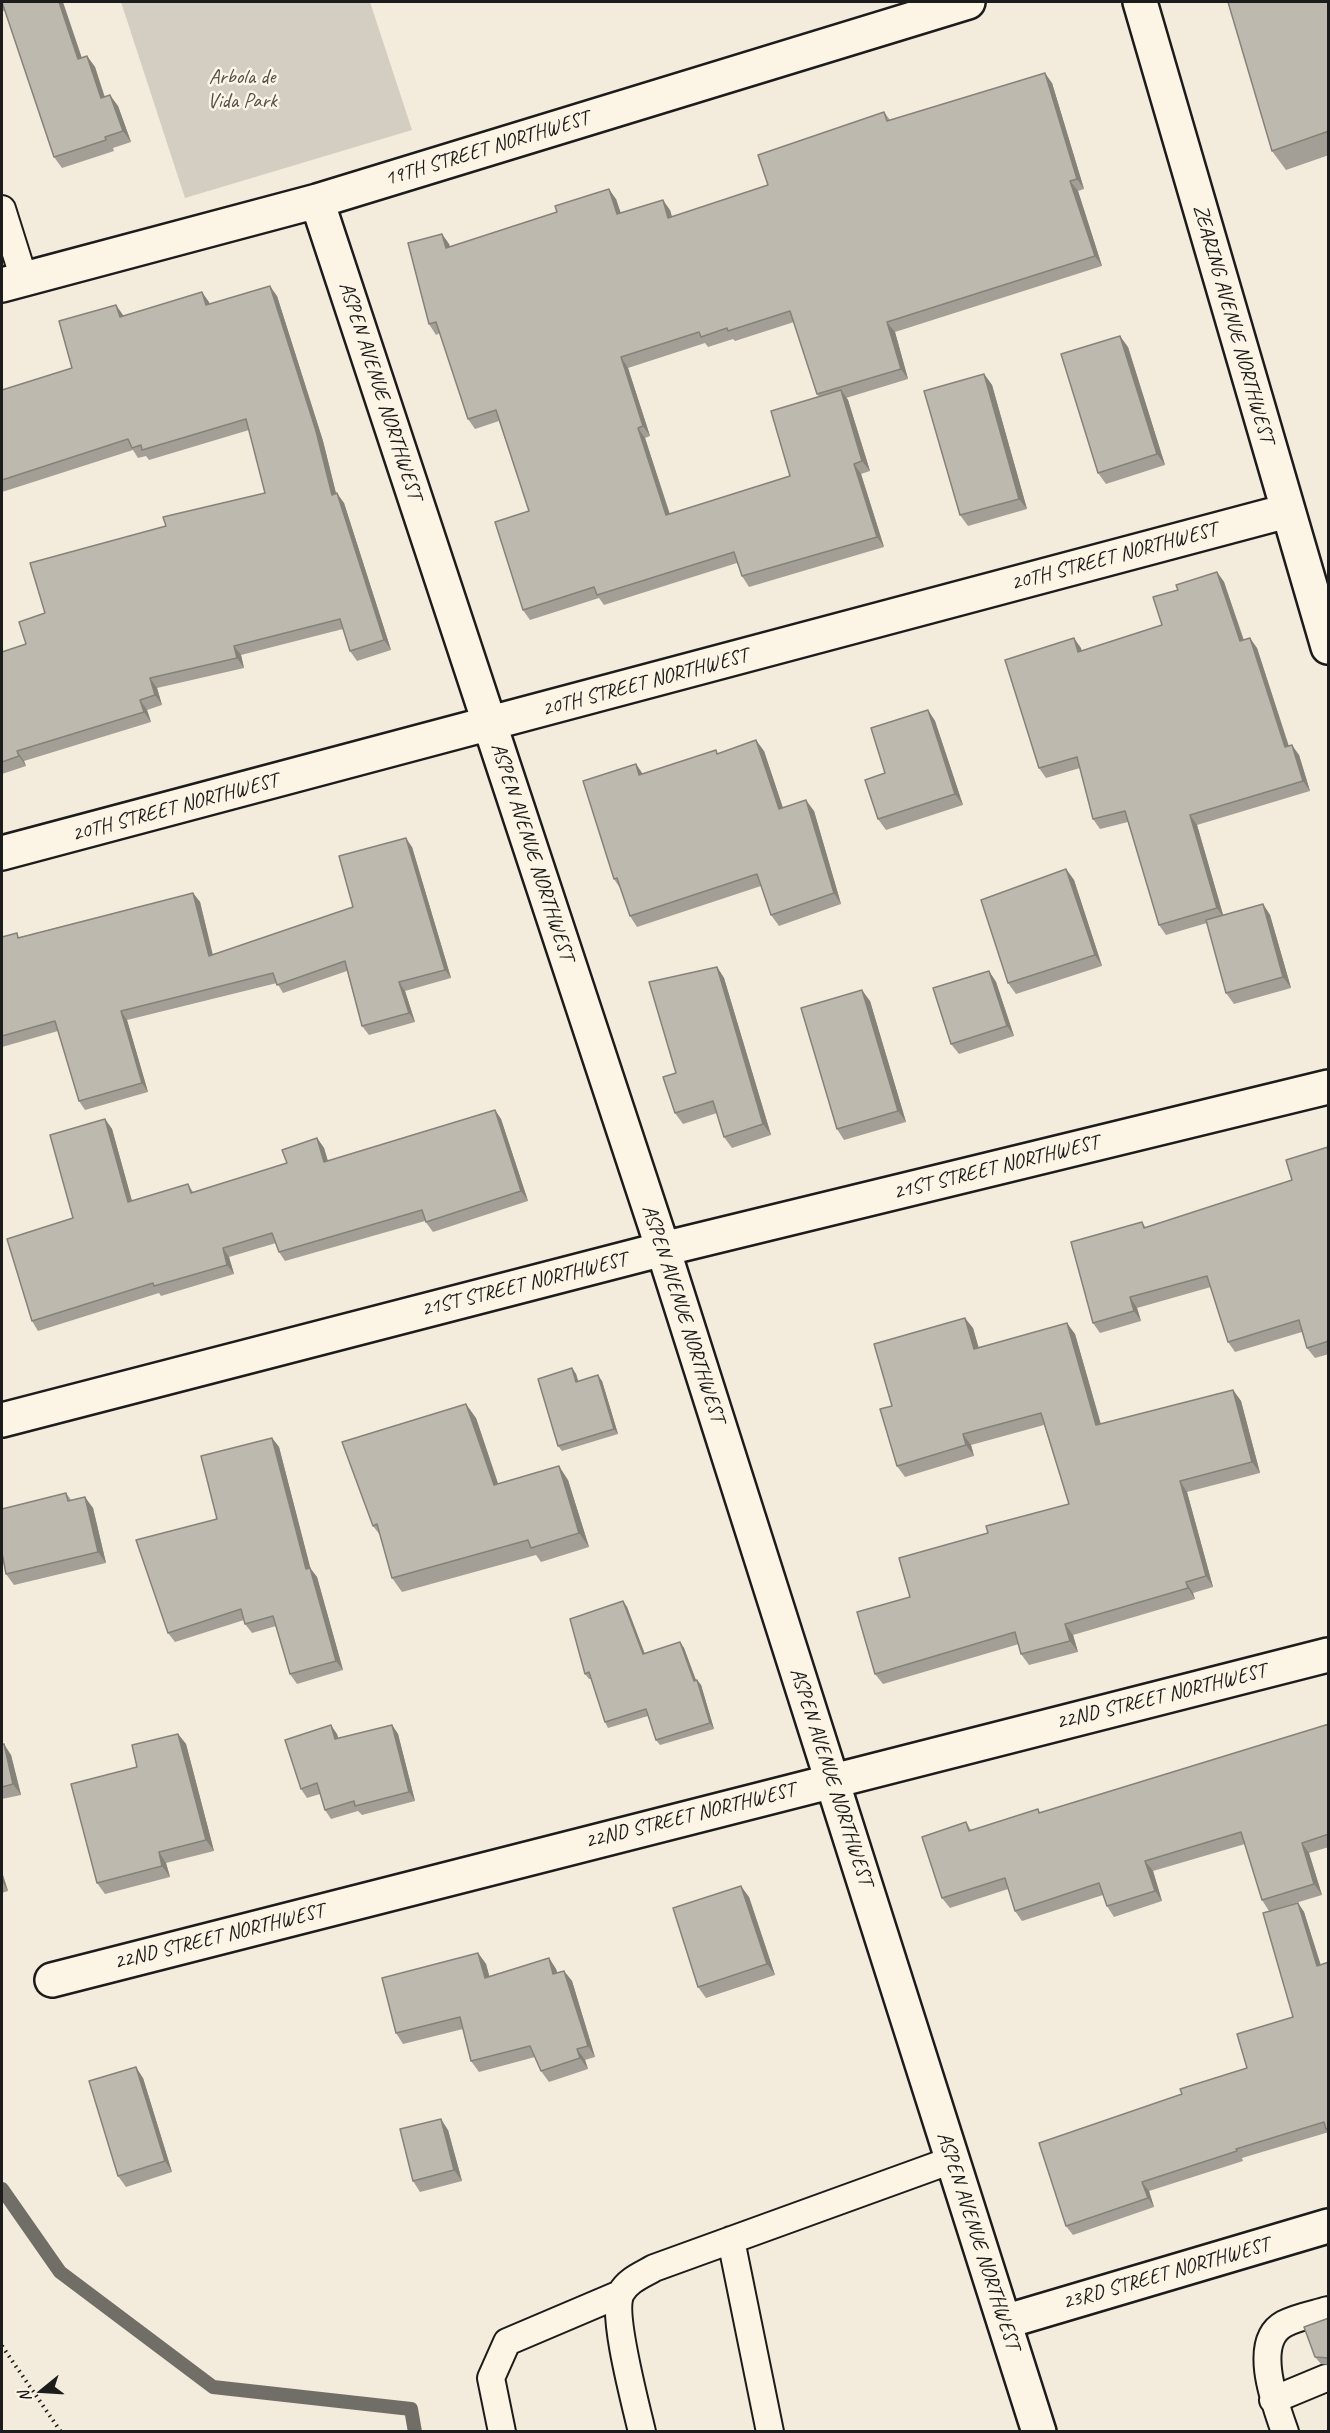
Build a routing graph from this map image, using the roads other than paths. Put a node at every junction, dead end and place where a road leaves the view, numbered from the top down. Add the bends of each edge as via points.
1 (968, 2) edge
2 (1140, 2) edge
3 (317, 201) junction
4 (2, 209) edge
5 (13, 282) edge
6 (1287, 511) junction
7 (1329, 646) edge
8 (490, 725) junction
9 (2, 853) edge
10 (1329, 1087) edge
11 (663, 1249) junction
12 (2, 1420) edge
13 (1329, 1655) edge
14 (832, 1780) junction
15 (52, 1980) dead end
16 (952, 2160) junction
17 (1329, 2226) edge
18 (731, 2240) junction
19 (620, 2295) junction
20 (1329, 2310) edge
21 (1004, 2322) junction
22 (1326, 2378) dead end
23 (1273, 2400) junction
24 (502, 2432) edge
25 (642, 2432) edge
26 (770, 2432) edge
27 (1039, 2432) edge
28 (1285, 2432) edge

1 - 3 street, 19TH STREET NORTHWEST
2 - 6 street, ZEARING AVENUE NORTHWEST
3 - 5 street, 19TH STREET NORTHWEST
3 - 8 street, ASPEN AVENUE NORTHWEST
4 - 5 lane
6 - 7 street, ZEARING AVENUE NORTHWEST
6 - 8 street, 20TH STREET NORTHWEST
8 - 9 street, 20TH STREET NORTHWEST
8 - 11 street, ASPEN AVENUE NORTHWEST
10 - 11 street, 21ST STREET NORTHWEST
11 - 12 street, 21ST STREET NORTHWEST
11 - 14 street, ASPEN AVENUE NORTHWEST
13 - 14 street, 22ND STREET NORTHWEST
14 - 15 street, 22ND STREET NORTHWEST
14 - 16 street, ASPEN AVENUE NORTHWEST
16 - 18 lane
16 - 21 street, ASPEN AVENUE NORTHWEST
17 - 21 street, 23RD STREET NORTHWEST
18 - 19 lane via 654,2268 633,2279
18 - 26 lane
19 - 24 lane via 507,2342 491,2378
19 - 25 lane via 618,2319
20 - 23 lane via 1282,2324 1268,2344 1269,2390
21 - 27 street, ASPEN AVENUE NORTHWEST
22 - 23 lane
23 - 28 lane

